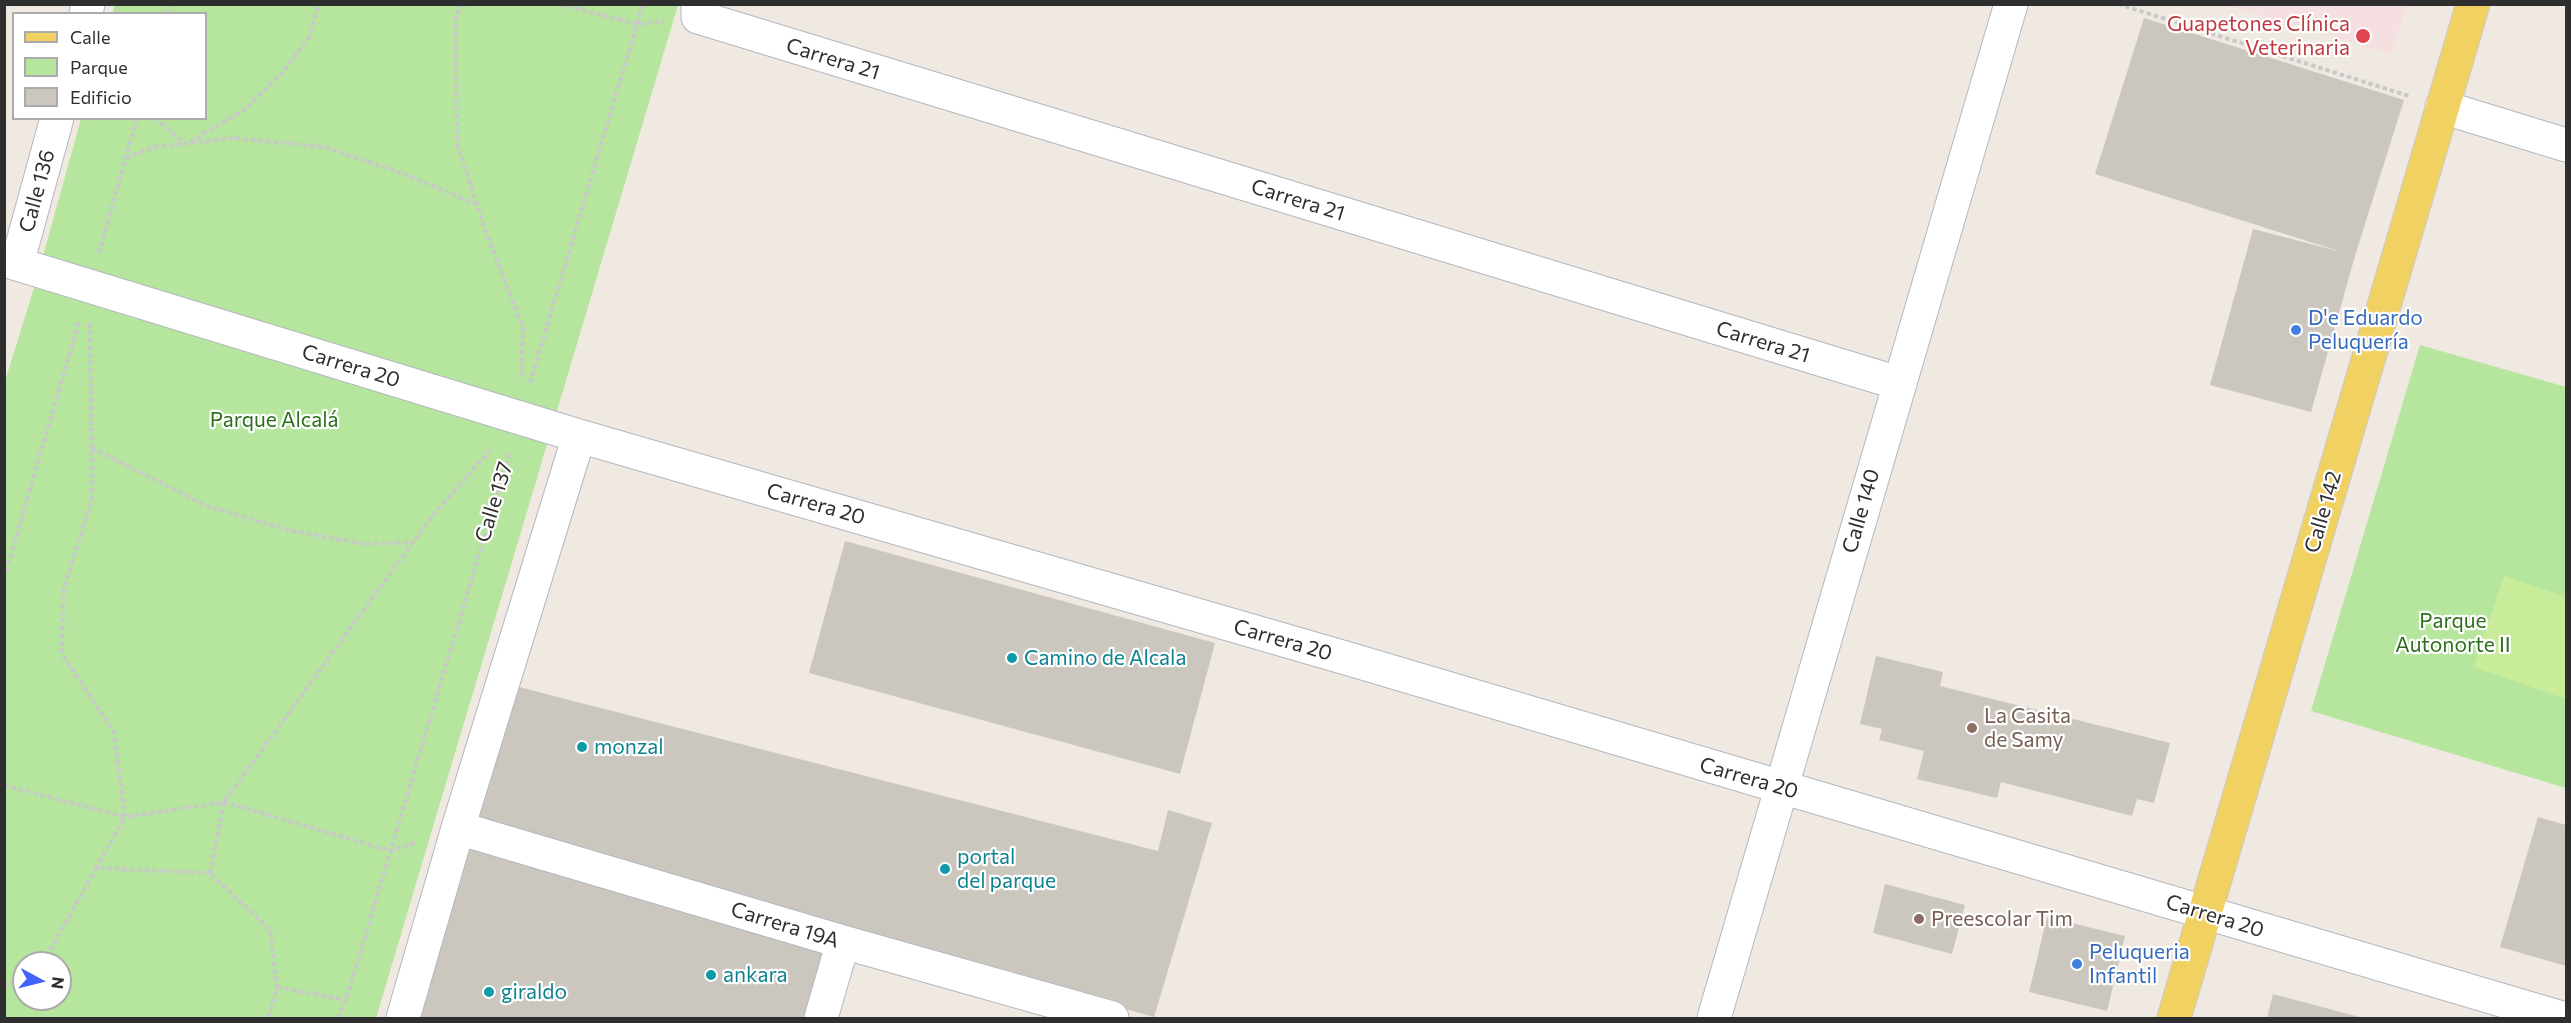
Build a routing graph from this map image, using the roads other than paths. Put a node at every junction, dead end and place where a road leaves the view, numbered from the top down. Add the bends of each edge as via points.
1 (2011, 4) edge
2 (2473, 4) edge
3 (698, 11) edge
4 (2430, 103) junction
5 (56, 120) edge
6 (2566, 144) edge
7 (11, 262) edge
8 (1898, 383) junction
9 (579, 436) junction
10 (1782, 788) junction
11 (458, 828) junction
12 (2204, 914) junction
13 (843, 942) junction
14 (403, 1018) edge
15 (821, 1018) edge
16 (1112, 1018) edge
17 (1714, 1018) edge
18 (2174, 1018) edge
19 (2562, 1018) edge

1 - 8 street, Calle 140
2 - 4 main road, Calle 142
3 - 8 street, Carrera 21
4 - 6 street
4 - 12 main road, Calle 142
5 - 7 street, Calle 136
7 - 9 street, Carrera 20
8 - 10 street, Calle 140
9 - 10 street, Carrera 20
9 - 11 street
10 - 12 street, Carrera 20
10 - 17 street, Calle 140
11 - 13 street, Carrera 19A
11 - 14 street
12 - 18 main road, Calle 142
12 - 19 street, Carrera 20
13 - 15 street
13 - 16 street, Carrera 19A

